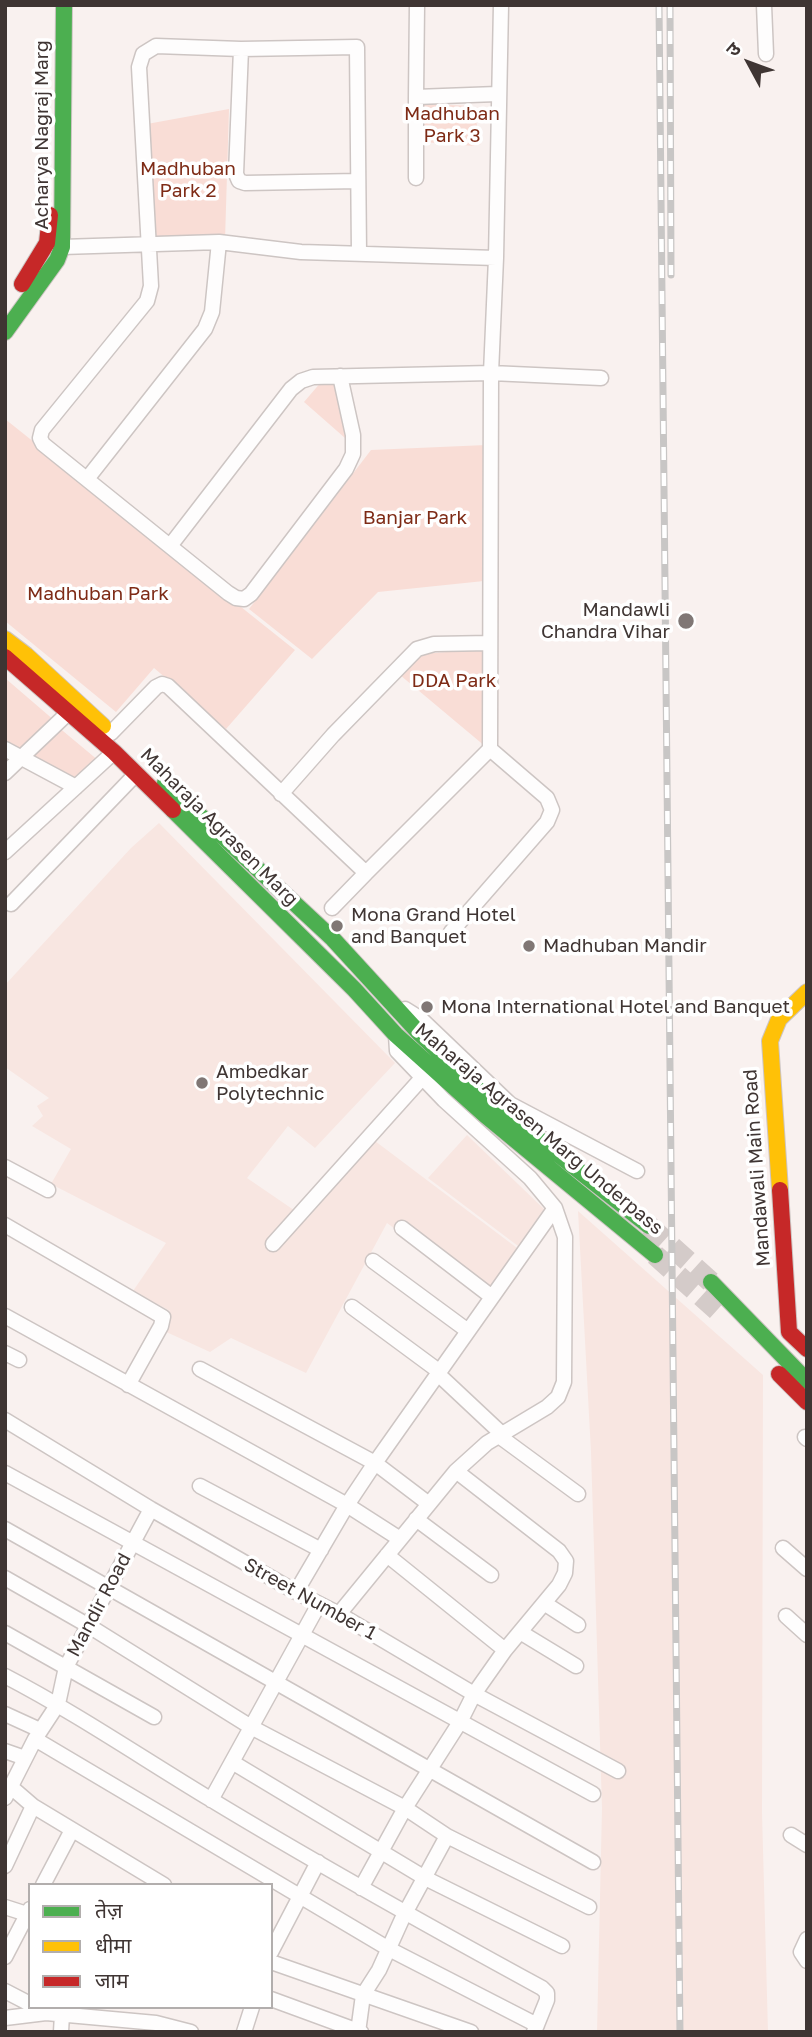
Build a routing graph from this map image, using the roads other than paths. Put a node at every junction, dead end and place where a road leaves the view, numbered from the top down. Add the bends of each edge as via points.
1 (51, 5) edge
2 (64, 5) edge
3 (417, 5) edge
4 (501, 5) edge
5 (764, 5) edge
6 (241, 49) junction
7 (766, 54) dead end
8 (498, 93) junction
9 (416, 97) junction
10 (416, 178) dead end
11 (358, 181) junction
12 (219, 242) junction
13 (55, 245) junction
14 (147, 246) junction
15 (359, 253) junction
16 (495, 258) junction
17 (5, 309) edge
18 (5, 332) edge
19 (491, 373) junction
20 (340, 376) junction
21 (601, 378) dead end
22 (87, 479) junction
23 (170, 546) junction
24 (5, 639) edge
25 (490, 643) junction
26 (6, 659) edge
27 (57, 693) junction
28 (68, 713) junction
29 (111, 733) junction
30 (5, 749) edge
31 (490, 749) junction
32 (114, 752) junction
33 (21, 758) junction
34 (5, 773) edge
35 (136, 774) junction
36 (76, 787) junction
37 (281, 794) junction
38 (5, 852) edge
39 (366, 873) junction
40 (11, 904) dead end
41 (332, 908) dead end
42 (451, 932) dead end
43 (368, 977) junction
44 (354, 989) junction
45 (807, 992) edge
46 (389, 1000) junction
47 (396, 1035) junction
48 (422, 1077) junction
49 (5, 1167) edge
50 (637, 1171) dead end
51 (48, 1190) dead end
52 (555, 1208) junction
53 (5, 1225) edge
54 (649, 1226) tunnel mouth
55 (402, 1228) dead end
56 (273, 1244) dead end
57 (655, 1255) tunnel mouth
58 (373, 1261) dead end
59 (711, 1282) tunnel mouth
60 (492, 1297) junction
61 (352, 1307) dead end
62 (720, 1313) tunnel mouth
63 (5, 1316) edge
64 (468, 1331) junction
65 (807, 1349) edge
66 (5, 1353) edge
67 (19, 1360) dead end
68 (200, 1369) dead end
69 (439, 1373) junction
70 (807, 1381) edge
71 (128, 1385) junction
72 (807, 1402) edge
73 (5, 1420) edge
74 (500, 1435) junction
75 (375, 1463) junction
76 (456, 1471) junction
77 (5, 1473) edge
78 (200, 1486) dead end
79 (578, 1494) dead end
80 (347, 1504) junction
81 (429, 1504) junction
82 (151, 1510) junction
83 (416, 1519) junction
84 (5, 1529) edge
85 (400, 1539) junction
86 (133, 1542) junction
87 (783, 1548) dead end
88 (321, 1550) junction
89 (387, 1555) junction
90 (807, 1569) edge
91 (491, 1575) dead end
92 (5, 1578) edge
93 (109, 1588) junction
94 (296, 1592) junction
95 (544, 1603) junction
96 (319, 1604) junction
97 (339, 1614) junction
98 (786, 1616) dead end
99 (578, 1625) dead end
100 (89, 1626) junction
101 (520, 1632) junction
102 (5, 1633) edge
103 (302, 1634) junction
104 (807, 1635) edge
105 (505, 1650) junction
106 (66, 1667) junction
107 (576, 1667) dead end
108 (5, 1676) edge
109 (275, 1682) junction
110 (474, 1694) junction
111 (58, 1704) junction
112 (5, 1714) edge
113 (154, 1717) dead end
114 (460, 1722) junction
115 (251, 1727) junction
116 (38, 1735) junction
117 (5, 1751) edge
118 (25, 1758) junction
119 (232, 1762) junction
120 (429, 1771) junction
121 (618, 1771) dead end
122 (7, 1793) edge
123 (593, 1794) dead end
124 (211, 1800) junction
125 (33, 1806) junction
126 (405, 1808) junction
127 (72, 1830) junction
128 (791, 1835) dead end
129 (447, 1836) junction
130 (807, 1845) edge
131 (382, 1851) junction
132 (318, 1862) junction
133 (593, 1862) dead end
134 (5, 1866) edge
135 (425, 1878) junction
136 (44, 1883) edge
137 (161, 1883) edge
138 (361, 1888) junction
139 (299, 1898) junction
140 (5, 1907) edge
141 (589, 1907) dead end
142 (28, 1913) edge
143 (405, 1913) junction
144 (28, 1915) edge
145 (807, 1939) edge
146 (273, 1945) edge
147 (562, 1946) dead end
148 (389, 1949) junction
149 (5, 1957) edge
150 (807, 1961) edge
151 (273, 1963) edge
152 (5, 1991) edge
153 (363, 1995) junction
154 (273, 2000) edge
155 (28, 2003) edge
156 (251, 2009) edge
157 (41, 2010) edge
158 (62, 2014) junction
159 (5, 2018) edge
160 (107, 2025) edge
161 (153, 2027) edge
162 (536, 2028) edge
163 (359, 2031) edge
164 (61, 2032) edge
165 (191, 2032) edge
166 (244, 2032) edge
167 (471, 2032) edge

1 - 13 main road, Acharya Nagraj Marg via 50,224
2 - 13 main road, Acharya Nagraj Marg
3 - 9 street
4 - 8 street
5 - 7 street
6 - 11 street via 357,47
6 - 11 street via 239,181
6 - 14 street via 156,46 143,54 139,67
8 - 9 street
8 - 16 street
9 - 10 street
11 - 15 street
12 - 14 street
12 - 15 street via 301,252
12 - 22 street via 212,312 205,329
13 - 14 street
13 - 17 main road, Acharya Nagraj Marg
13 - 18 main road, Acharya Nagraj Marg via 57,260
14 - 22 street via 151,286 147,301 42,429 43,444
15 - 16 street
16 - 19 street
19 - 20 street
19 - 21 street
19 - 25 street
20 - 23 street via 313,377 291,389
20 - 23 street via 353,454 250,594 236,598
22 - 23 street
24 - 27 main road, Maharaja Agrasen Marg
25 - 31 street
25 - 37 street via 434,644 417,649
26 - 27 main road, Maharaja Agrasen Marg
27 - 28 main road, Maharaja Agrasen Marg
27 - 29 main road, Maharaja Agrasen Marg
28 - 32 main road, Maharaja Agrasen Marg
28 - 33 street
29 - 37 street via 156,687 168,686
29 - 43 main road, Maharaja Agrasen Marg
30 - 33 street
31 - 39 street
31 - 42 street via 547,798 552,810 547,822
32 - 35 main road, Maharaja Agrasen Marg
32 - 36 street
33 - 34 street
33 - 36 street
35 - 40 street
35 - 44 main road, Maharaja Agrasen Marg
36 - 38 street
37 - 39 street
39 - 41 street
43 - 44 main road
43 - 46 main road, Maharaja Agrasen Marg
44 - 47 main road, Maharaja Agrasen Marg
45 - 65 main road, Mandawali Main Road via 779,1020 770,1041 789,1332
46 - 50 street via 421,1018 510,1104
46 - 54 main road, Maharaja Agrasen Marg Underpass via 489,1100
47 - 48 street via 397,1051
47 - 57 main road, Maharaja Agrasen Marg Underpass
48 - 52 street via 530,1178
48 - 56 street
49 - 51 street
52 - 60 street
52 - 74 street via 565,1237 564,1382 558,1397
53 - 71 street via 163,1317
55 - 60 street
58 - 64 street
59 - 70 main road
60 - 64 street
61 - 69 street
62 - 72 main road
63 - 71 street
64 - 69 street
66 - 67 street
68 - 75 street
69 - 74 street
69 - 75 street
71 - 80 street
73 - 82 street, Street Number 1
74 - 76 street
74 - 79 street
75 - 80 street
75 - 81 street
76 - 81 street
76 - 95 street via 566,1561 565,1573
77 - 86 street
78 - 88 street
80 - 85 street
80 - 88 street
81 - 83 street
82 - 86 street, Mandir Road
82 - 94 street, Street Number 1
83 - 85 street
83 - 91 street
84 - 93 street
85 - 89 street
86 - 93 street, Mandir Road
86 - 103 street
87 - 90 street
88 - 94 street
89 - 97 street
89 - 105 street
92 - 100 street
93 - 100 street, Mandir Road
93 - 109 street
94 - 96 street, Street Number 1
95 - 99 street
95 - 101 street
96 - 97 street, Street Number 1
96 - 103 street
97 - 110 street, Street Number 1
98 - 104 street
100 - 106 street, Mandir Road
100 - 115 street
101 - 105 street
101 - 107 street
102 - 106 street
103 - 109 street
103 - 114 street
105 - 110 street
106 - 111 street, Mandir Road
106 - 113 street
108 - 111 street
109 - 115 street
109 - 120 street
110 - 114 street
110 - 121 street, Street Number 1
111 - 116 street
111 - 124 street
112 - 116 street
114 - 120 street
114 - 123 street
115 - 119 street
115 - 126 street
116 - 118 street
116 - 139 street
117 - 118 street
118 - 122 street
119 - 124 street
119 - 131 street
120 - 126 street
120 - 133 street
122 - 125 street
124 - 132 street
125 - 127 street
125 - 134 street
126 - 129 street
126 - 131 street
127 - 136 street
127 - 137 street
128 - 130 street
129 - 135 street
129 - 141 street
131 - 135 street
131 - 138 street
132 - 138 street
132 - 139 street
135 - 143 street
135 - 147 street
138 - 143 street
139 - 146 street
139 - 148 street
140 - 142 street
143 - 148 street
143 - 162 street via 542,1988 547,2000
144 - 149 street
145 - 150 street via 802,1952
148 - 153 street
148 - 162 street
151 - 153 street
152 - 155 street
153 - 163 street
153 - 167 street
154 - 163 street
156 - 166 street
157 - 158 street
157 - 159 street
158 - 160 street
158 - 164 street
160 - 161 street
161 - 165 street

